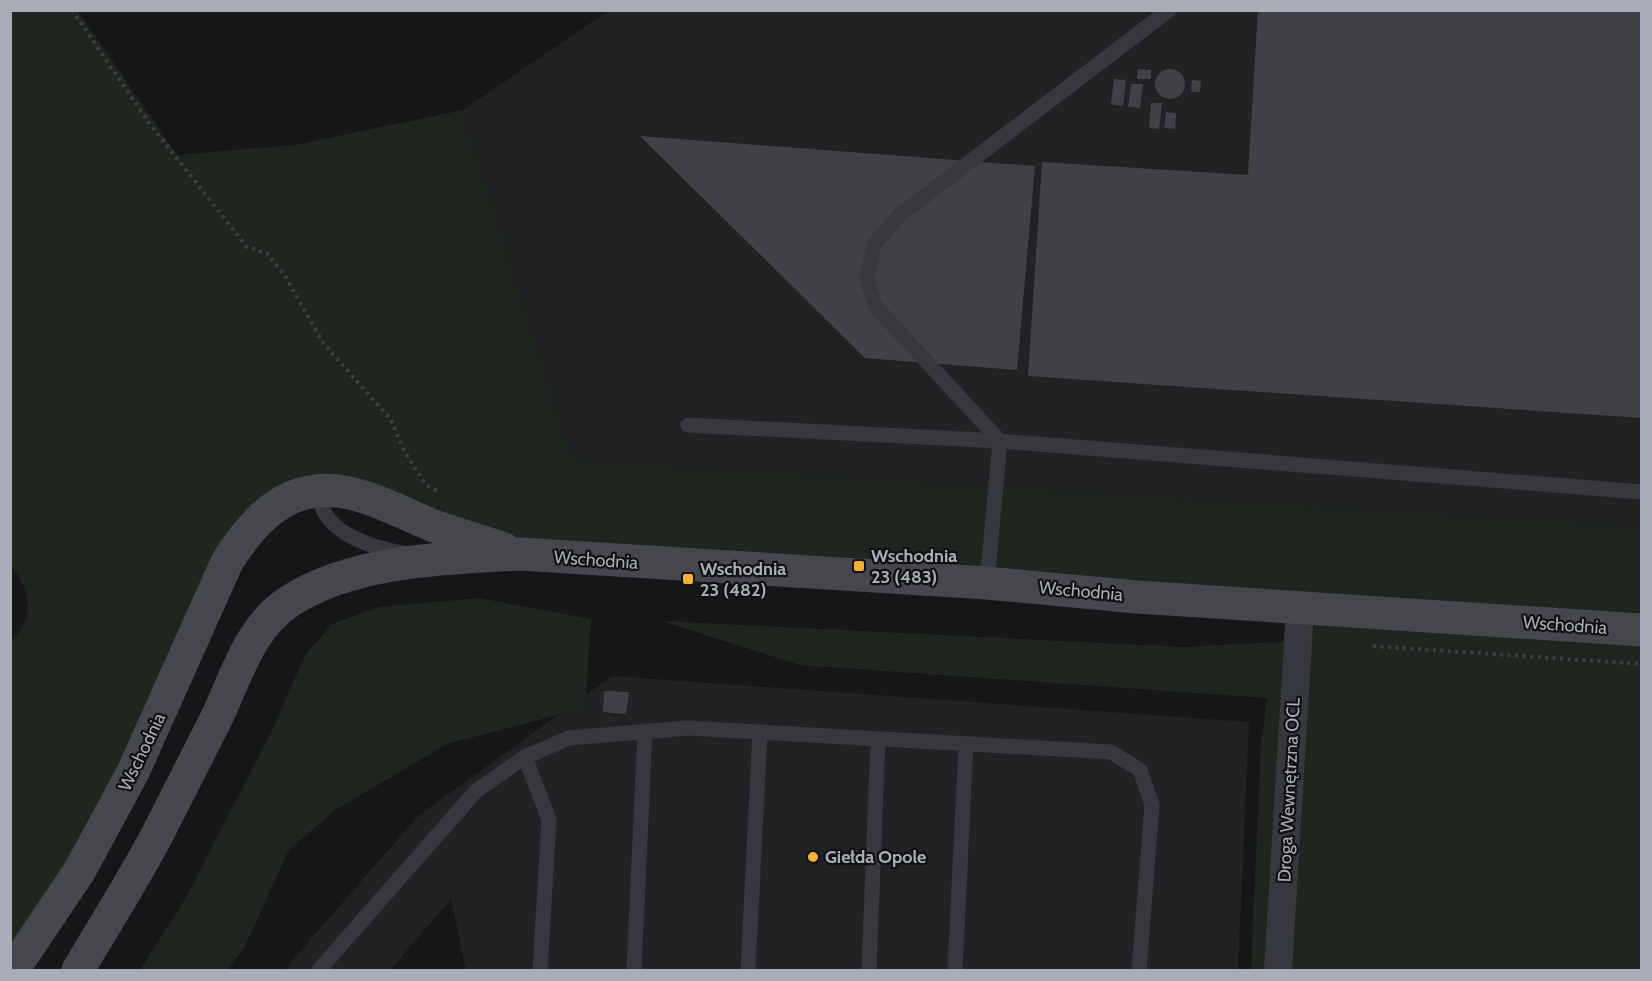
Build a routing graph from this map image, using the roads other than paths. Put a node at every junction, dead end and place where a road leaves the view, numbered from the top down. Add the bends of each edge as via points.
1 (1169, 10) edge
2 (688, 425) dead end
3 (1000, 441) junction
4 (340, 491) junction
5 (1641, 492) edge
6 (520, 554) junction
7 (445, 560) junction
8 (987, 583) junction
9 (1300, 609) junction
10 (1641, 630) edge
11 (645, 731) junction
12 (760, 732) junction
13 (878, 739) junction
14 (966, 744) junction
15 (525, 757) junction
16 (13, 970) edge
17 (78, 970) edge
18 (319, 970) edge
19 (540, 970) edge
20 (634, 970) edge
21 (748, 970) edge
22 (869, 970) edge
23 (955, 970) edge
24 (1139, 970) edge
25 (1278, 970) edge

1 - 3 lane via 900,215 874,244 867,279 876,307
2 - 3 lane
3 - 5 lane
3 - 8 lane
4 - 6 street, Wschodnia
4 - 7 lane via 328,494 321,504 329,519 356,539 375,547
4 - 16 street, Wschodnia via 313,490 290,498 270,509 243,536 227,562 112,812 74,880
6 - 7 street, Wschodnia
6 - 8 street, Wschodnia
7 - 17 street, Wschodnia via 373,570 332,581 291,600 263,625 155,837
8 - 9 street, Wschodnia
9 - 10 street, Wschodnia
9 - 25 street, Droga Wewnętrzna OCL
11 - 12 lane via 688,728
11 - 15 lane via 569,738
11 - 20 lane
12 - 13 lane
12 - 21 lane
13 - 14 lane
13 - 22 lane
14 - 23 lane
14 - 24 lane via 1111,752 1140,770 1152,805
15 - 18 lane via 476,791
15 - 19 lane via 549,820

